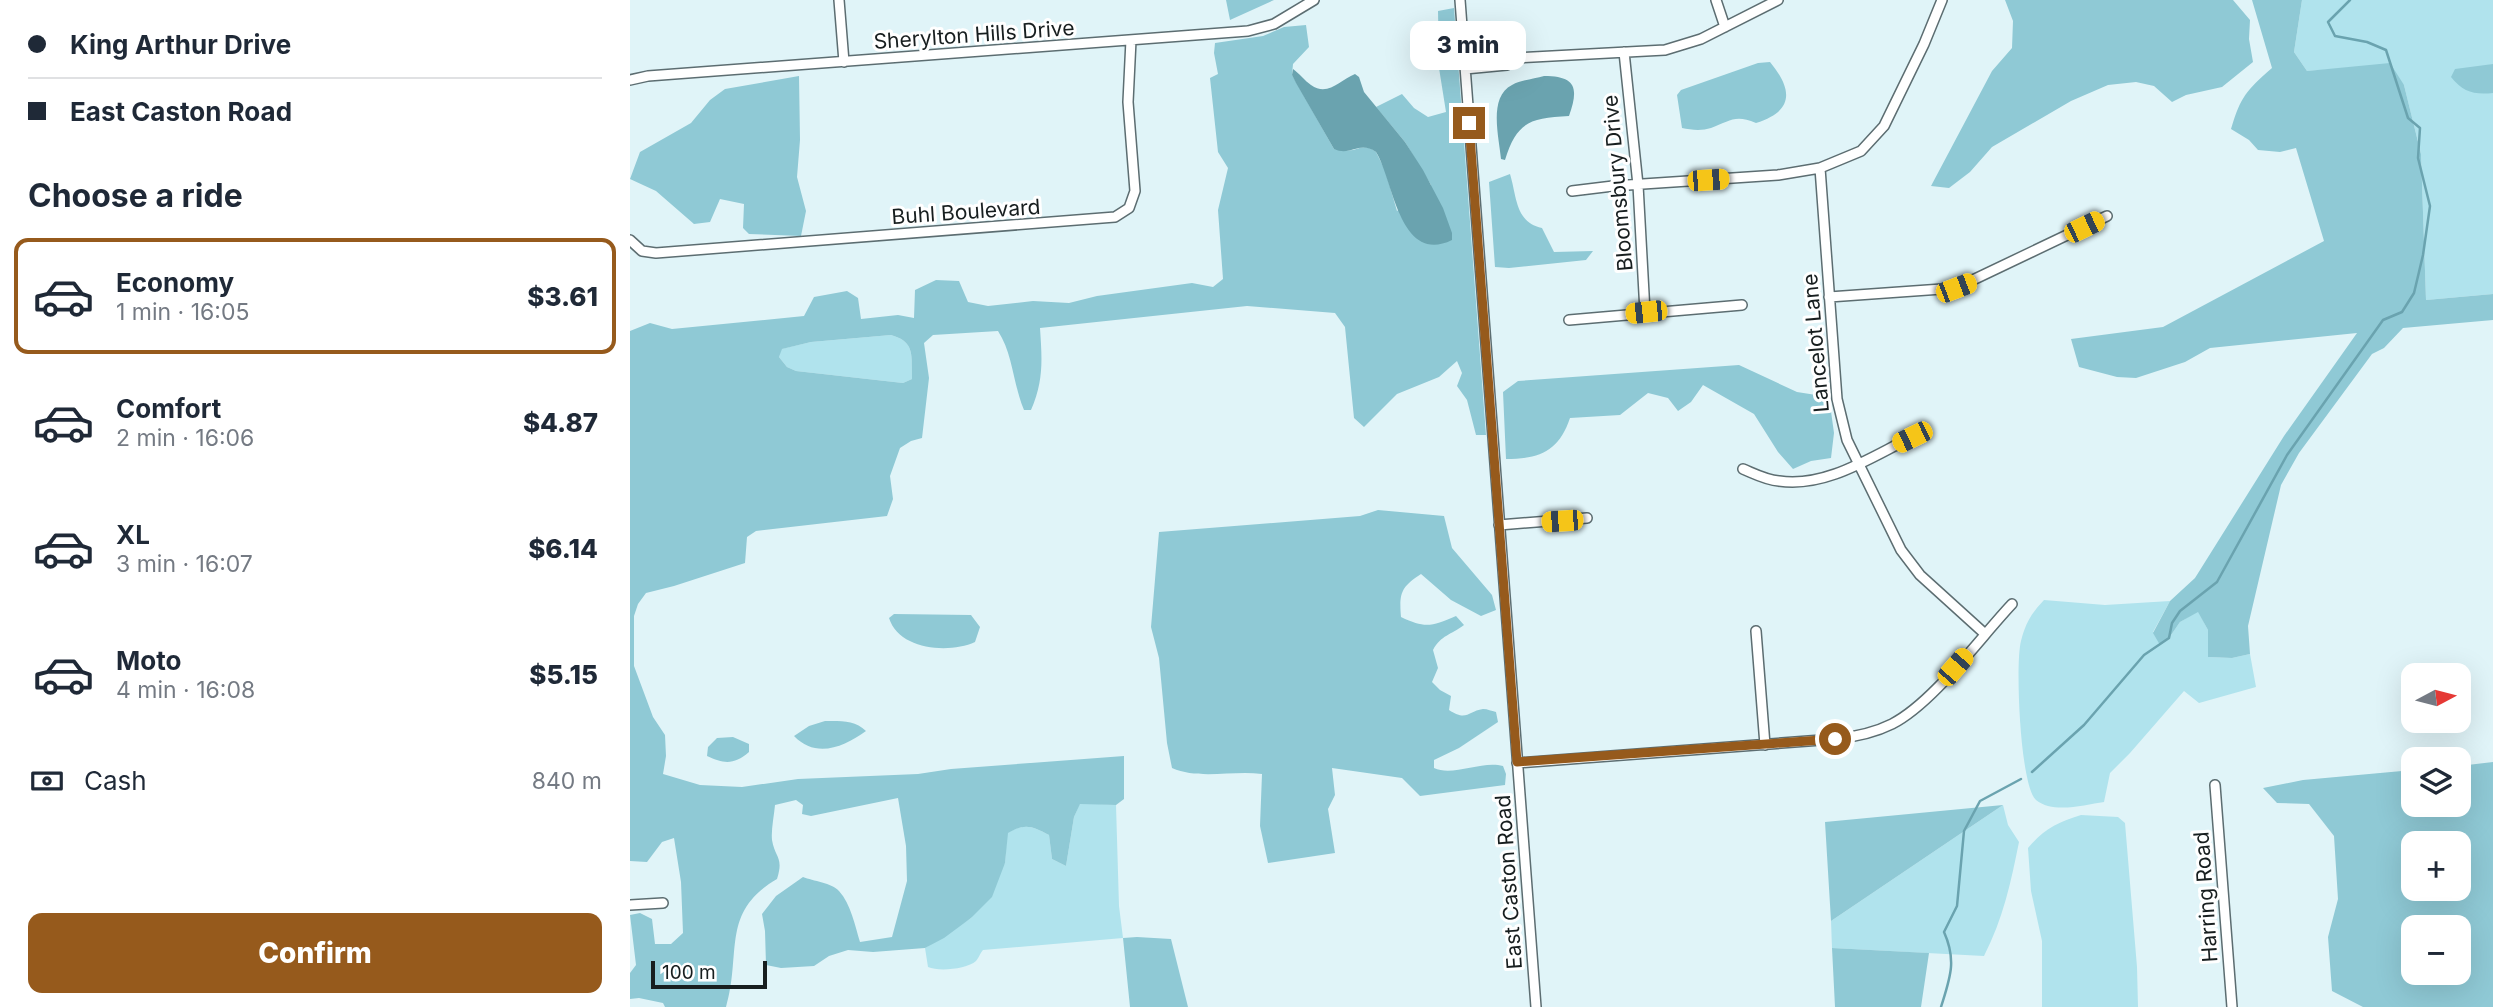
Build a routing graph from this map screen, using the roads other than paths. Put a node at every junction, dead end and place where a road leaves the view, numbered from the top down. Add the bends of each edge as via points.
1 (839, 0) edge
2 (1314, 0) edge
3 (1460, 0) edge
4 (1716, 0) edge
5 (1778, 0) edge
6 (1942, 0) edge
7 (1725, 27) junction
8 (1132, 40) junction
9 (1624, 52) junction
10 (1464, 54) junction
11 (1516, 58) junction
12 (844, 62) junction
13 (1465, 69) junction
14 (630, 80) edge
15 (1821, 168) junction
16 (1638, 185) junction
17 (1573, 191) dead end
18 (2107, 216) dead end
19 (632, 244) edge
20 (1829, 297) junction
21 (1742, 305) dead end
22 (1646, 312) junction
23 (1569, 320) dead end
24 (1912, 437) dead end
25 (1857, 463) junction
26 (1743, 469) dead end
27 (1587, 518) dead end
28 (1499, 525) junction
29 (2011, 604) dead end
30 (1756, 631) dead end
31 (1984, 634) junction
32 (1765, 745) junction
33 (1517, 762) junction
34 (2215, 785) dead end
35 (663, 903) dead end
36 (630, 905) edge
37 (1536, 1007) edge
38 (2232, 1007) edge

1 - 12 street
2 - 8 street, Sherylton Hills Drive via 1263,28
3 - 10 street, East Caston Road
4 - 7 street
5 - 7 street
6 - 15 street via 1884,126 1861,151
7 - 9 street via 1665,50
8 - 12 street, Sherylton Hills Drive
8 - 19 street, Buhl Boulevard via 1128,102 1135,191 1129,208 1120,215 656,253
9 - 11 street
9 - 16 street, Bloomsbury Drive
10 - 11 street via 1504,51
10 - 13 street, East Caston Road
11 - 13 street via 1507,65
12 - 14 street, Sherylton Hills Drive
13 - 28 street, East Caston Road
15 - 16 street
15 - 20 street, Lancelot Lane
16 - 17 street
16 - 22 street, Bloomsbury Drive
18 - 20 street via 1956,288
20 - 25 street, Lancelot Lane via 1838,409
21 - 22 street
22 - 23 street
24 - 25 street
25 - 26 street via 1821,479 1801,482 1769,479
25 - 31 street, Lancelot Lane via 1908,560
27 - 28 street
28 - 33 street, East Caston Road
29 - 31 street
30 - 32 street
31 - 32 street via 1925,699 1891,725 1845,738
32 - 33 street
33 - 37 street, East Caston Road
34 - 38 street, Harring Road
35 - 36 street

